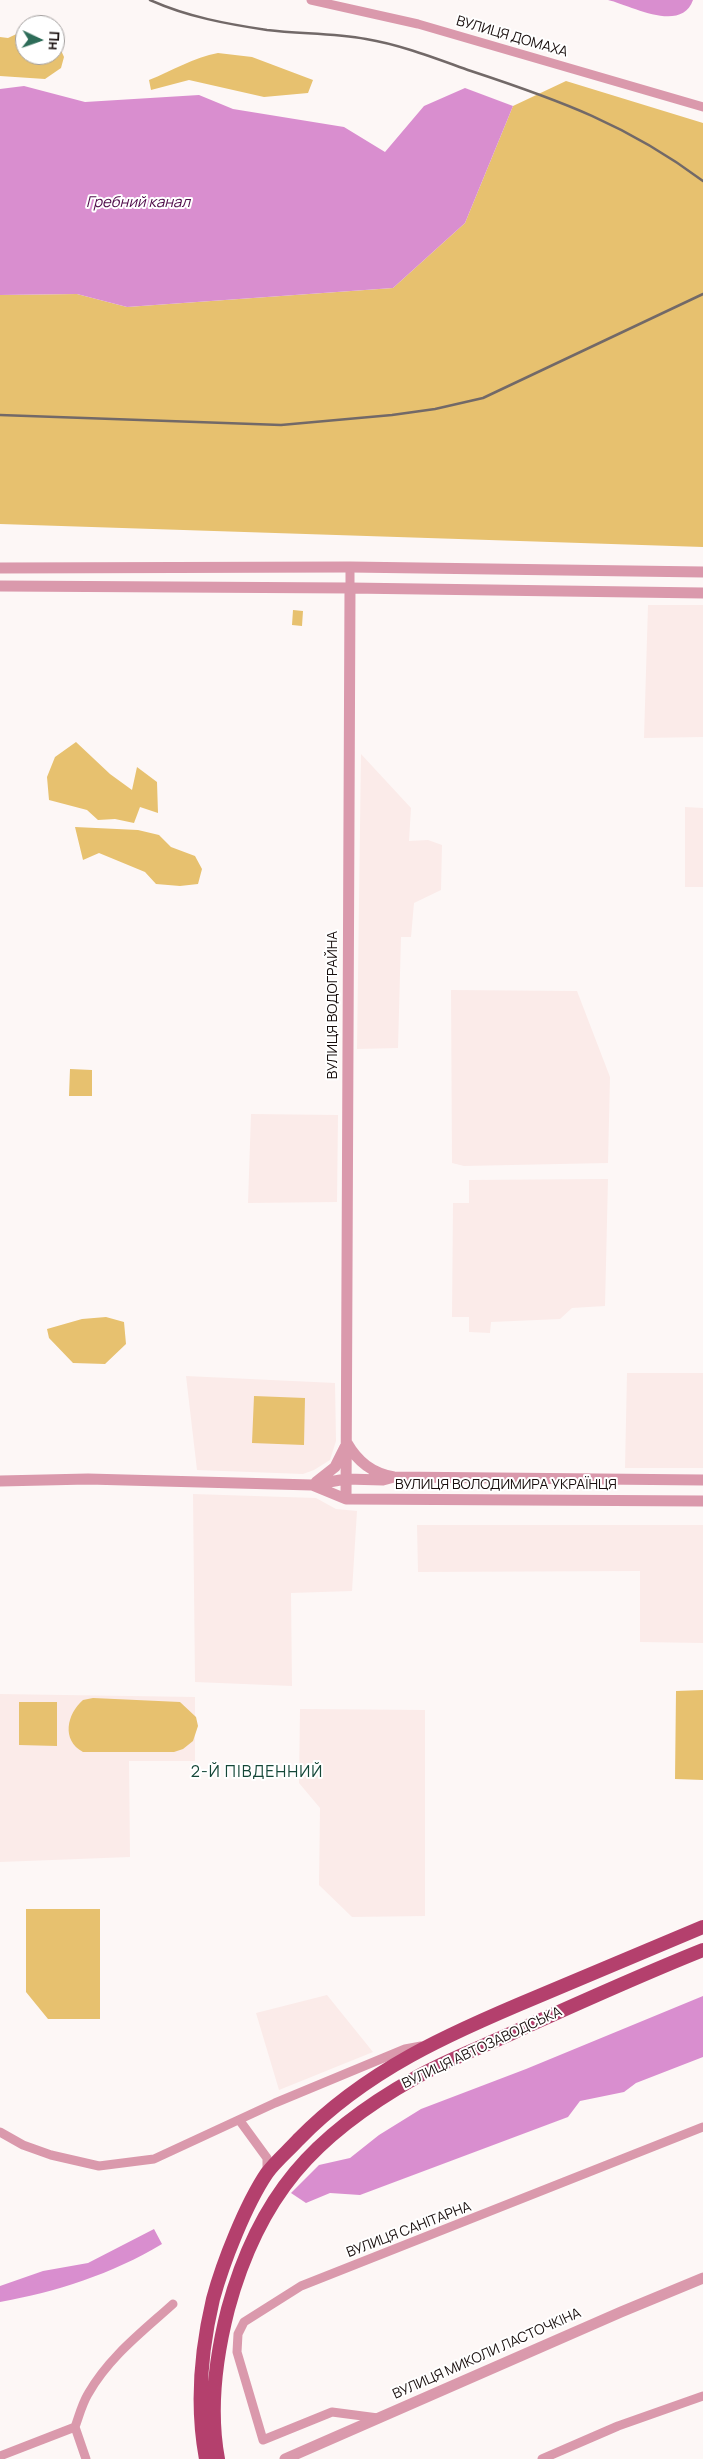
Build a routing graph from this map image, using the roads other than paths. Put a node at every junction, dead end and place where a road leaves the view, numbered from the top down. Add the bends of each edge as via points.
1 (311, 0) edge
2 (703, 107) edge
3 (350, 567) junction
4 (0, 568) edge
5 (703, 572) edge
6 (0, 586) edge
7 (350, 588) junction
8 (703, 593) edge
9 (347, 1443) junction
10 (394, 1477) junction
11 (346, 1479) junction
12 (703, 1480) edge
13 (0, 1481) edge
14 (312, 1485) junction
15 (346, 1499) junction
16 (703, 1501) edge
17 (703, 1927) edge
18 (703, 1950) edge
19 (515, 2006) junction
20 (525, 2027) junction
21 (433, 2043) junction
22 (240, 2120) junction
23 (703, 2127) edge
24 (0, 2132) edge
25 (267, 2173) junction
26 (703, 2278) edge
27 (174, 2304) dead end
28 (703, 2396) edge
29 (378, 2418) junction
30 (75, 2427) junction
31 (0, 2456) edge
32 (212, 2458) edge
33 (86, 2459) edge
34 (285, 2459) edge
35 (542, 2459) edge

1 - 2 street, ВУЛИЦЯ ДОМАХА via 418,24
3 - 4 street
3 - 5 street
3 - 7 street, ВУЛИЦЯ ВОДОГРАЙНА
6 - 7 street
7 - 8 street
7 - 9 street, ВУЛИЦЯ ВОДОГРАЙНА
9 - 10 street via 354,1455 368,1467
9 - 11 street, ВУЛИЦЯ ВОДОГРАЙНА
9 - 14 street via 335,1467
10 - 11 street, ВУЛИЦЯ ВОЛОДИМИРА УКРАЇНЦЯ
10 - 12 street, ВУЛИЦЯ ВОЛОДИМИРА УКРАЇНЦЯ
11 - 14 street, ВУЛИЦЯ ВОЛОДИМИРА УКРАЇНЦЯ
11 - 15 street, ВУЛИЦЯ ВОДОГРАЙНА
13 - 14 street, ВУЛИЦЯ ВОЛОДИМИРА УКРАЇНЦЯ via 88,1479
14 - 15 street, ВУЛИЦЯ ВОЛОДИМИРА УКРАЇНЦЯ
15 - 16 street, ВУЛИЦЯ ВОЛОДИМИРА УКРАЇНЦЯ
17 - 19 main road, ВУЛИЦЯ АВТОЗАВОДСЬКА
18 - 20 main road, ВУЛИЦЯ АВТОЗАВОДСЬКА
19 - 20 main road
19 - 21 main road, ВУЛИЦЯ АВТОЗАВОДСЬКА
20 - 32 main road, ВУЛИЦЯ АВТОЗАВОДСЬКА via 417,2077 357,2113 284,2183 263,2218 237,2278 219,2344
21 - 22 street, ВУЛИЦЯ АВТОЗАВОДСЬКА via 405,2050
21 - 25 main road, ВУЛИЦЯ АВТОЗАВОДСЬКА via 348,2094 320,2117
22 - 24 street, ВУЛИЦЯ АВТОЗАВОДСЬКА via 154,2159 99,2166 23,2146
22 - 25 street via 267,2158
23 - 29 street, ВУЛИЦЯ САНІТАРНА via 301,2286 244,2322 238,2334 237,2352 263,2440 332,2412
25 - 32 main road, ВУЛИЦЯ АВТОЗАВОДСЬКА via 221,2269 203,2340 201,2407
26 - 29 street, ВУЛИЦЯ МИКОЛИ ЛАСТОЧКІНА
27 - 30 street via 115,2356 102,2372 86,2396
28 - 35 street via 618,2426
29 - 34 street, ВУЛИЦЯ МИКОЛИ ЛАСТОЧКІНА
30 - 31 street
30 - 33 street

